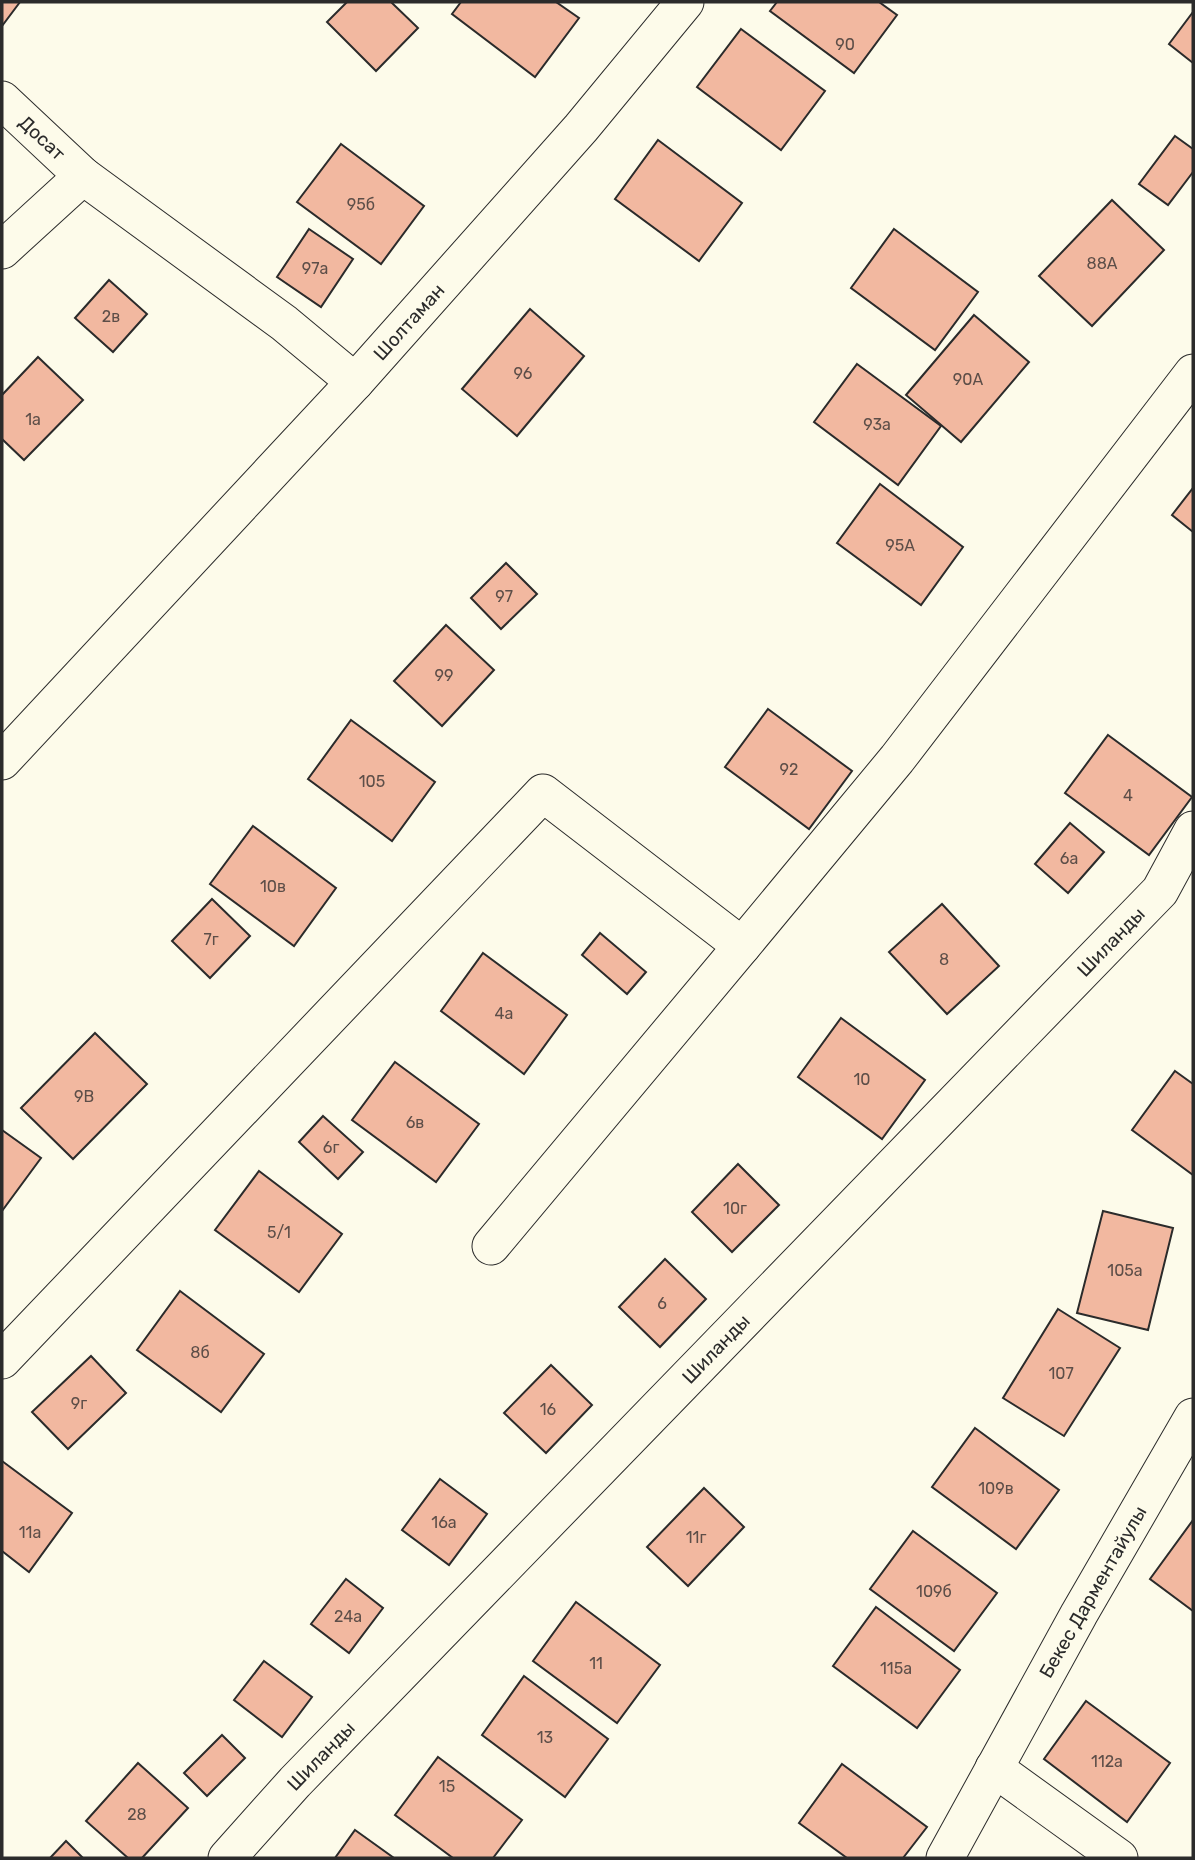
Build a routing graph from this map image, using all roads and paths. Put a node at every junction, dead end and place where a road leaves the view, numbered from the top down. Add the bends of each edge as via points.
1 (685, 2) edge
2 (2, 100) edge
3 (83, 176) junction
4 (2, 250) edge
5 (1193, 373) edge
6 (355, 382) junction
7 (2, 761) edge
8 (1193, 830) edge
9 (742, 946) junction
10 (491, 1247) dead end
11 (2, 1360) edge
12 (1193, 1417) edge
13 (994, 1768) junction
14 (226, 1858) edge
15 (944, 1858) edge
16 (1119, 1858) edge

1 - 6 street, Шолтаман via 581,128
2 - 3 street, Досат
3 - 4 street
3 - 6 street via 285,323
5 - 9 street via 897,759
6 - 7 street, Шолтаман
8 - 14 street, Шиланды via 1160,891
9 - 10 street
9 - 11 street via 543,793
12 - 13 street, Бекес Дарментайулы
13 - 15 street, Бекес Дарментайулы
13 - 16 street

